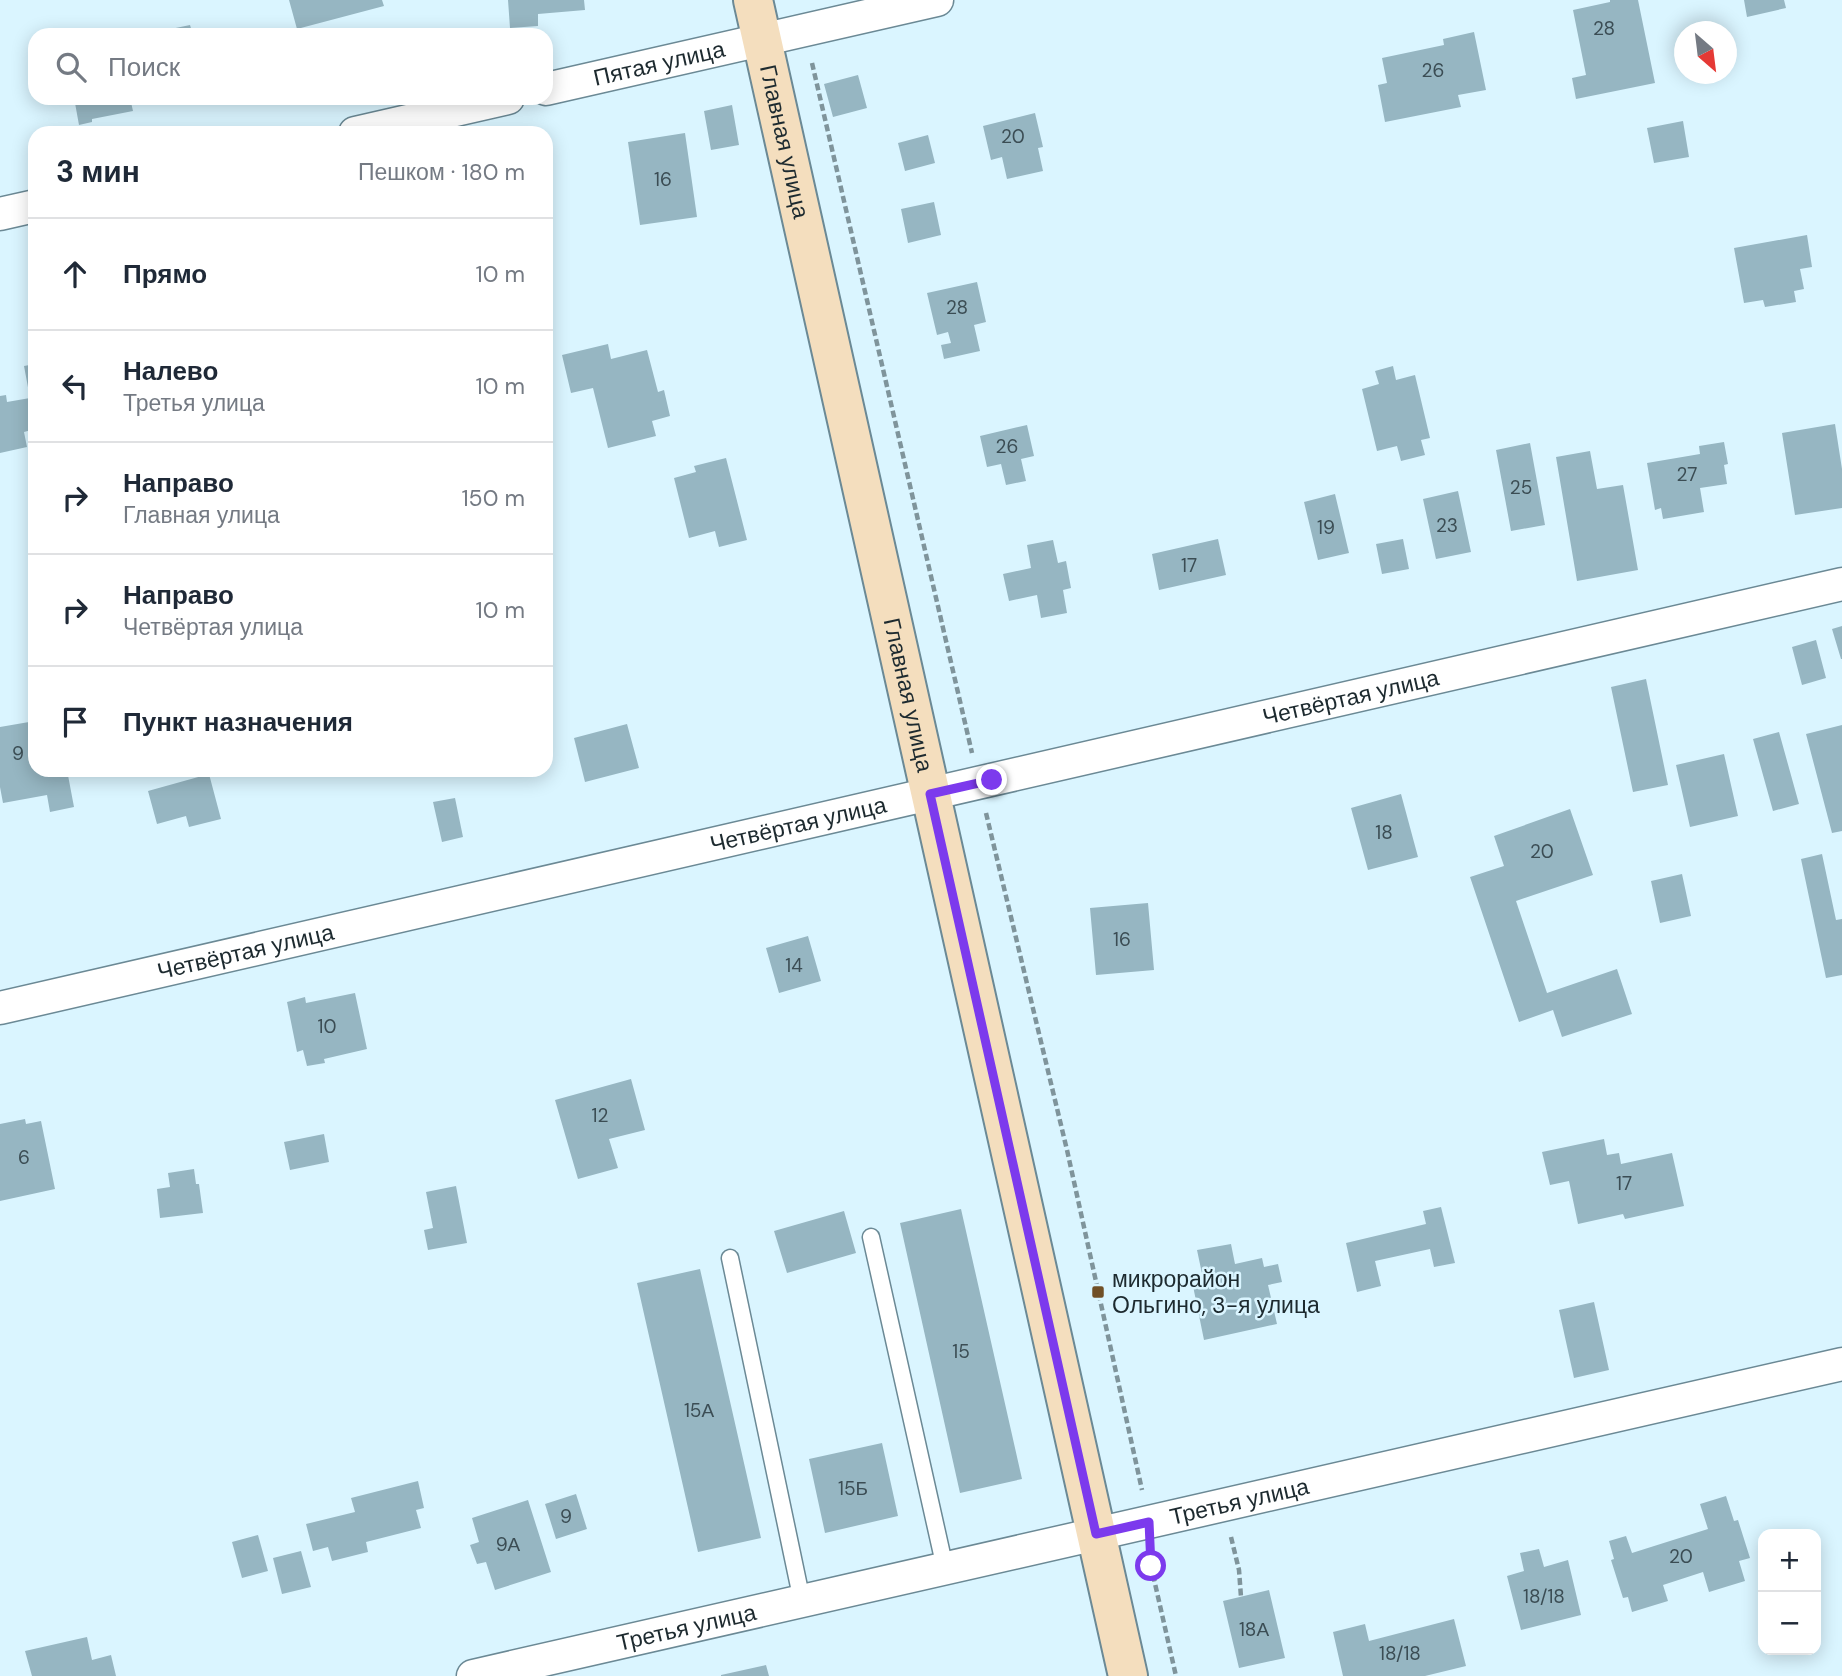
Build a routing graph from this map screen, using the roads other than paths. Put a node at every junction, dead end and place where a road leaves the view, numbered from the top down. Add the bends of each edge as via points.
1 (753, 0) edge
2 (937, 0) edge
3 (762, 40) junction
4 (553, 87) edge
5 (477, 105) edge
6 (386, 126) edge
7 (28, 208) edge
8 (0, 214) edge
9 (1842, 584) edge
10 (930, 794) junction
11 (0, 1008) edge
12 (871, 1237) dead end
13 (730, 1258) dead end
14 (1842, 1364) edge
15 (1096, 1534) junction
16 (945, 1569) junction
17 (802, 1601) junction
18 (473, 1676) edge
19 (1128, 1676) edge

1 - 3 street, Главная улица
2 - 3 street, Пятая улица
3 - 4 street, Пятая улица
3 - 10 street, Главная улица
5 - 6 street
7 - 8 street
9 - 10 street, Четвёртая улица
10 - 11 street, Четвёртая улица
10 - 15 street, Главная улица
12 - 16 lane
13 - 17 lane
14 - 15 street, Третья улица
15 - 16 street, Третья улица
15 - 19 street, Главная улица
16 - 17 street, Третья улица
17 - 18 street, Третья улица

